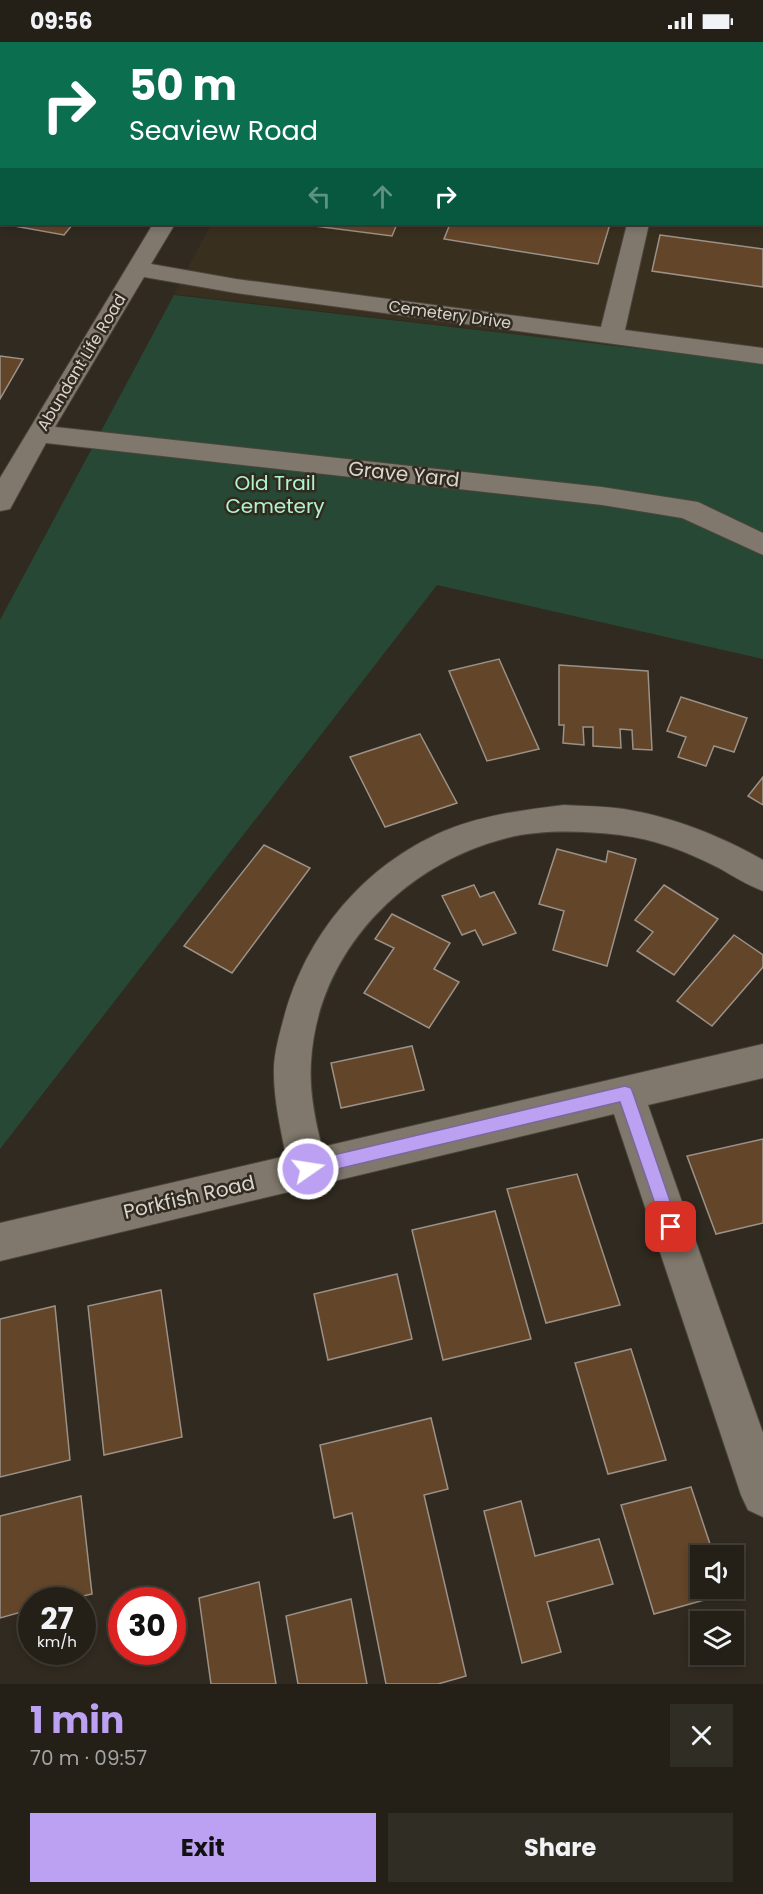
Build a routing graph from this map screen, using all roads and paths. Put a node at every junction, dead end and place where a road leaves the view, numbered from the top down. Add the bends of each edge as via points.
1 (163, 225) edge
2 (639, 225) edge
3 (137, 269) junction
4 (611, 336) junction
5 (763, 356) edge
6 (38, 434) junction
7 (0, 502) edge
8 (763, 545) edge
9 (763, 877) edge
10 (763, 1060) edge
11 (625, 1093) junction
12 (308, 1169) junction
13 (0, 1242) edge
14 (763, 1495) edge

1 - 3 street, Abundant Life Road
2 - 4 street
3 - 4 street, Cemetery Drive
3 - 6 street, Abundant Life Road
4 - 5 street, Cemetery Drive
6 - 7 street, Abundant Life Road
6 - 8 street, Grave Yard via 602,495 688,509
9 - 12 street via 731,857 676,835 620,821 562,818 507,825 465,838 406,866 364,901 330,943 306,993 293,1049 294,1108
10 - 11 street, Porkfish Road
11 - 12 street, Porkfish Road
11 - 14 street
12 - 13 street, Porkfish Road

